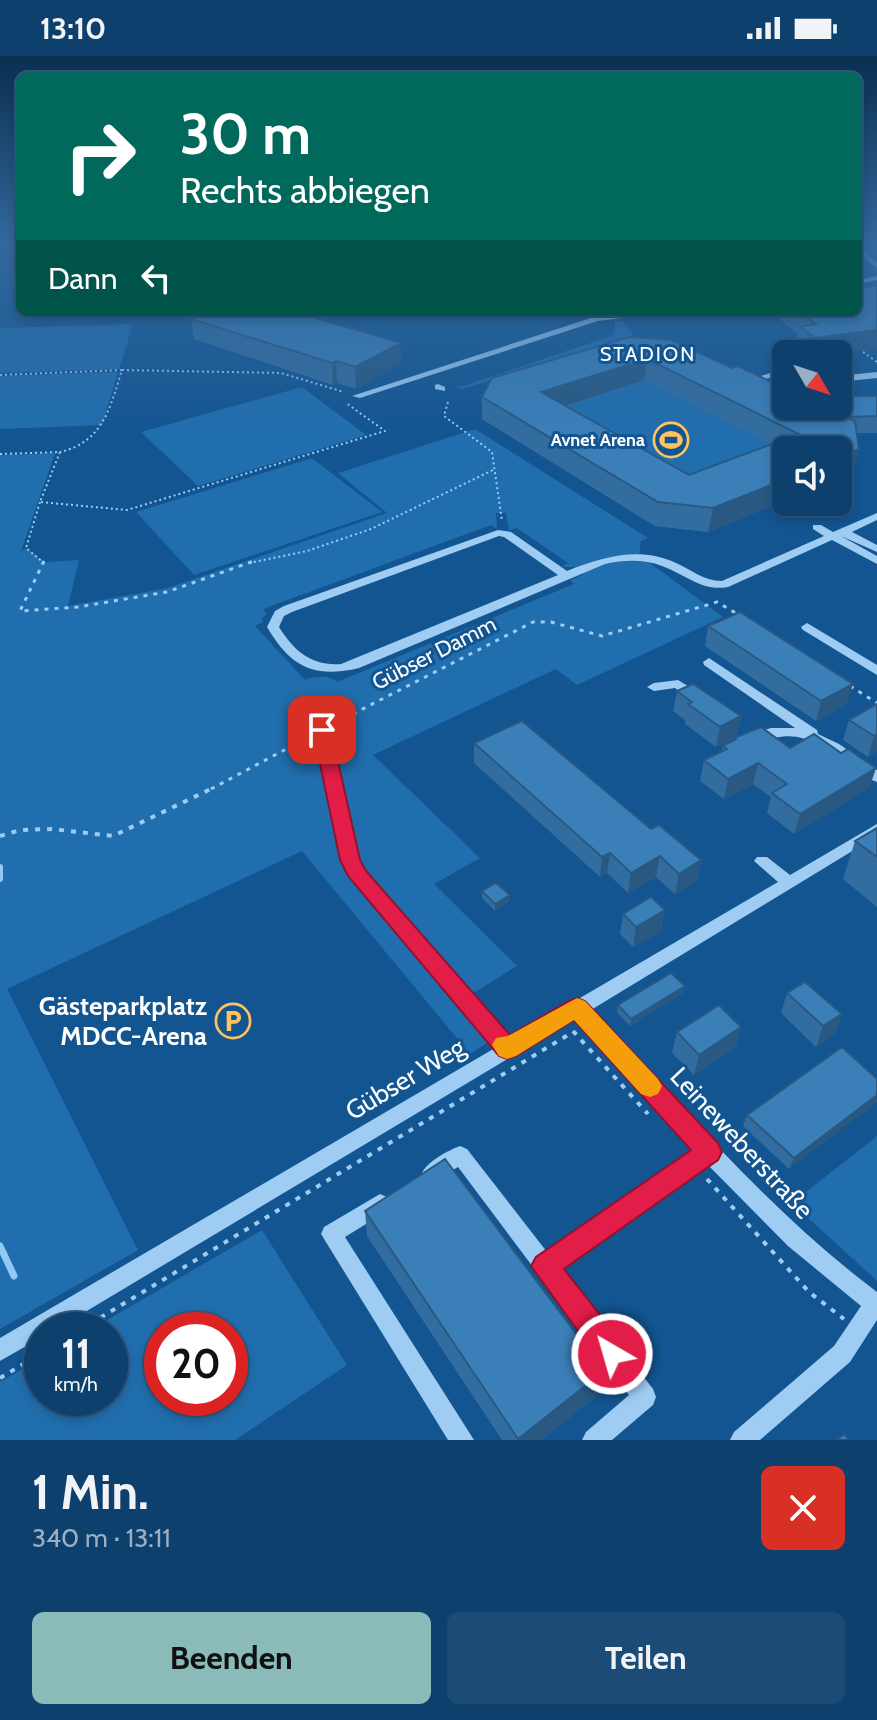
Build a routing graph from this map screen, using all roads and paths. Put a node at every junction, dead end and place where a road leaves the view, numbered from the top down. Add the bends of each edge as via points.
1 (622, 316) edge
2 (854, 345) edge
3 (877, 365) edge
4 (852, 368) edge
5 (122, 370) junction
6 (772, 374) edge
7 (0, 375) edge
8 (877, 375) edge
9 (765, 376) edge
10 (852, 378) edge
11 (357, 396) junction
12 (448, 402) dead end
13 (877, 407) edge
14 (852, 408) edge
15 (60, 452) junction
16 (0, 454) edge
17 (495, 469) junction
18 (40, 502) junction
19 (877, 516) edge
20 (817, 527) dead end
21 (503, 533) junction
22 (837, 533) junction
23 (877, 549) edge
24 (877, 561) edge
25 (566, 576) junction
26 (744, 618) edge
27 (807, 627) dead end
28 (709, 662) dead end
29 (877, 671) edge
30 (850, 686) edge
31 (654, 687) dead end
32 (703, 702) edge
33 (877, 703) edge
34 (322, 730) junction
35 (812, 733) junction
36 (743, 737) edge
37 (877, 777) edge
38 (877, 829) edge
39 (0, 836) edge
40 (762, 861) dead end
41 (789, 882) junction
42 (577, 1007) junction
43 (573, 1032) dead end
44 (507, 1049) junction
45 (709, 1152) junction
46 (545, 1266) junction
47 (876, 1304) edge
48 (110, 1312) edge
49 (0, 1350) edge
50 (24, 1364) edge
51 (0, 1378) edge
52 (462, 1440) edge
53 (594, 1440) edge
54 (742, 1440) edge

1 - 11 street via 597,319
2 - 3 path
3 - 4 street
5 - 7 path
5 - 11 path via 284,373
5 - 15 path via 101,432 80,447
6 - 9 street
8 - 10 street
11 - 18 path via 345,404 385,431 128,510
12 - 17 path via 444,416 487,446
13 - 14 street
15 - 16 path
15 - 18 path
17 - 18 path via 371,529 307,551 261,559 167,592 20,611 45,562 26,548
17 - 21 path
19 - 22 street
20 - 22 street
21 - 25 street
21 - 25 street via 288,609 273,628 308,666 340,669
22 - 23 street
22 - 24 street
22 - 25 street via 720,585 706,585 673,566 644,559 606,560
26 - 34 path, Gübser Damm via 717,602 602,636 552,620 533,622
27 - 29 street
28 - 35 street
30 - 33 path
31 - 32 street via 678,684
34 - 39 path, Gübser Damm via 113,836 52,829
34 - 44 street via 358,876
35 - 36 street
35 - 37 street
38 - 41 street, Gübser Weg
40 - 41 street
41 - 42 street, Gübser Weg
42 - 44 street, Gübser Weg
42 - 45 street, Leineweberstraße
43 - 48 path, Gübser Weg
44 - 49 street, Gübser Weg
45 - 46 street
45 - 47 street, Leineweberstraße via 805,1249
46 - 52 street via 460,1155 331,1234
46 - 53 street via 645,1397
47 - 54 street via 842,1354
50 - 51 path

